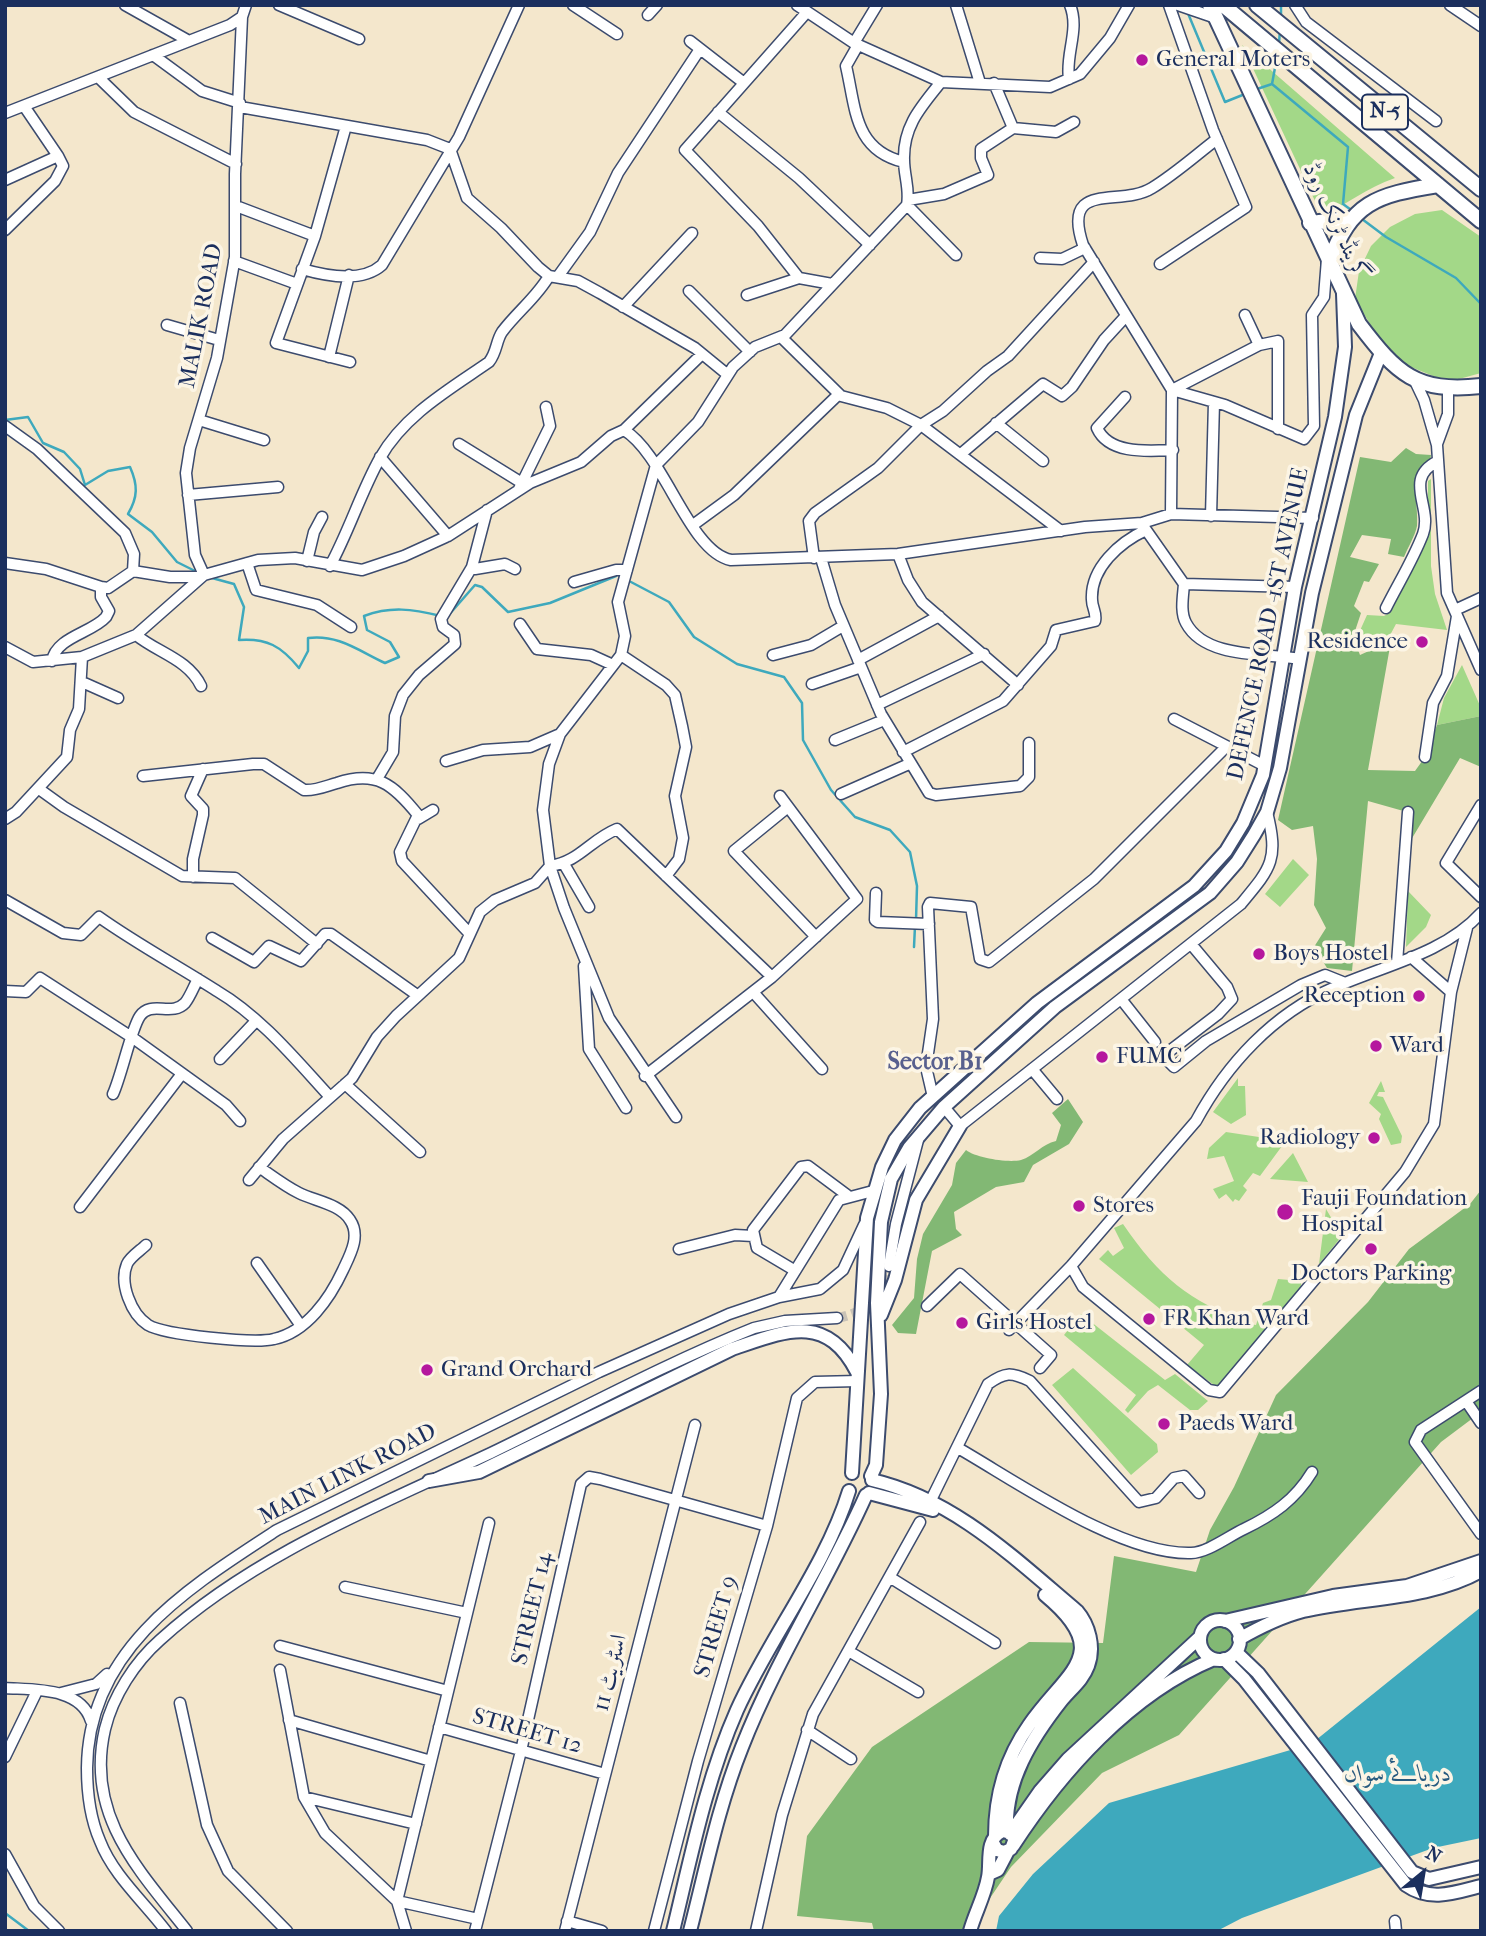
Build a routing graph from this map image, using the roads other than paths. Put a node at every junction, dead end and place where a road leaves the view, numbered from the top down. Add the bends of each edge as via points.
1 (125, 5) edge
2 (149, 5) edge
3 (246, 5) edge
4 (279, 5) edge
5 (519, 5) edge
6 (573, 5) edge
7 (657, 5) edge
8 (797, 5) edge
9 (877, 5) edge
10 (956, 5) edge
11 (1070, 5) edge
12 (1129, 5) edge
13 (1168, 5) edge
14 (1257, 5) edge
15 (1295, 5) edge
16 (1450, 5) edge
17 (1181, 8) edge
18 (1213, 11) edge
19 (807, 12) junction
20 (648, 15) dead end
21 (144, 16) junction
22 (242, 17) junction
23 (1481, 26) edge
24 (617, 34) dead end
25 (359, 39) dead end
26 (189, 41) junction
27 (690, 41) dead end
28 (856, 44) junction
29 (700, 48) junction
30 (153, 55) junction
31 (98, 77) junction
32 (1069, 79) junction
33 (941, 82) junction
34 (744, 83) junction
35 (980, 83) junction
36 (994, 83) junction
37 (240, 105) junction
38 (24, 106) junction
39 (718, 112) junction
40 (5, 113) edge
41 (1436, 121) dead end
42 (1074, 122) dead end
43 (346, 126) junction
44 (1013, 128) junction
45 (1217, 139) junction
46 (450, 149) junction
47 (58, 156) junction
48 (904, 162) junction
49 (236, 164) junction
50 (5, 180) edge
51 (1438, 186) junction
52 (1481, 189) edge
53 (908, 202) junction
54 (236, 206) junction
55 (1348, 219) junction
56 (1481, 221) edge
57 (1310, 223) junction
58 (5, 230) edge
59 (692, 233) dead end
60 (315, 236) junction
61 (870, 245) junction
62 (1085, 248) junction
63 (956, 255) dead end
64 (1040, 258) dead end
65 (234, 261) junction
66 (1328, 261) junction
67 (1094, 262) junction
68 (1160, 264) dead end
69 (302, 269) junction
70 (349, 275) junction
71 (554, 275) junction
72 (799, 278) junction
73 (297, 284) junction
74 (832, 284) junction
75 (689, 291) dead end
76 (1343, 293) junction
77 (747, 295) dead end
78 (623, 307) junction
79 (1245, 315) dead end
80 (1126, 316) junction
81 (167, 325) dead end
82 (781, 337) junction
83 (219, 340) junction
84 (1259, 345) junction
85 (750, 352) junction
86 (1381, 353) junction
87 (702, 354) junction
88 (329, 357) junction
89 (350, 362) dead end
90 (728, 375) junction
91 (1414, 379) junction
92 (1481, 386) edge
93 (1172, 390) junction
94 (1448, 390) junction
95 (839, 394) junction
96 (1125, 397) dead end
97 (1214, 402) junction
98 (546, 407) dead end
99 (199, 421) junction
100 (996, 423) junction
101 (921, 425) junction
102 (5, 426) edge
103 (1278, 429) junction
104 (624, 430) junction
105 (264, 440) dead end
106 (458, 444) dead end
107 (1437, 445) junction
108 (1172, 450) junction
109 (962, 453) junction
110 (380, 457) junction
111 (1043, 461) dead end
112 (1438, 461) junction
113 (656, 465) junction
114 (520, 486) junction
115 (278, 487) dead end
116 (188, 495) junction
117 (487, 510) junction
118 (1171, 514) junction
119 (1211, 516) junction
120 (322, 517) dead end
121 (1312, 518) junction
122 (693, 526) junction
123 (1144, 526) junction
124 (1061, 531) junction
125 (448, 536) junction
126 (898, 554) junction
127 (817, 558) junction
128 (307, 561) junction
129 (247, 563) junction
130 (5, 564) edge
131 (330, 566) junction
132 (472, 567) junction
133 (515, 569) dead end
134 (133, 570) junction
135 (626, 570) junction
136 (202, 576) junction
137 (574, 582) dead end
138 (1184, 584) junction
139 (102, 587) junction
140 (1295, 587) junction
141 (1481, 598) edge
142 (1386, 608) dead end
143 (1456, 613) junction
144 (939, 617) junction
145 (520, 624) dead end
146 (844, 626) junction
147 (351, 627) dead end
148 (136, 635) junction
149 (5, 647) edge
150 (984, 654) junction
151 (621, 655) junction
152 (773, 656) dead end
153 (1283, 656) junction
154 (1475, 656) junction
155 (82, 657) junction
156 (1300, 659) junction
157 (52, 662) junction
158 (1451, 662) junction
159 (859, 664) junction
160 (613, 665) junction
161 (1481, 670) edge
162 (82, 682) junction
163 (812, 684) dead end
164 (1018, 685) junction
165 (201, 686) dead end
166 (118, 698) dead end
167 (877, 705) junction
168 (1174, 719) dead end
169 (884, 720) junction
170 (560, 734) junction
171 (835, 740) dead end
172 (1029, 743) dead end
173 (1226, 747) junction
174 (903, 752) junction
175 (1425, 757) dead end
176 (446, 761) dead end
177 (909, 764) junction
178 (1265, 766) junction
179 (203, 769) junction
180 (143, 776) dead end
181 (377, 779) junction
182 (39, 789) junction
183 (841, 794) dead end
184 (780, 796) dead end
185 (1481, 805) edge
186 (788, 807) junction
187 (433, 810) dead end
188 (1267, 812) junction
189 (1408, 812) dead end
190 (5, 819) edge
191 (418, 819) junction
192 (564, 864) junction
193 (550, 866) junction
194 (666, 876) junction
195 (193, 877) junction
196 (876, 893) dead end
197 (1481, 897) edge
198 (5, 900) edge
199 (589, 907) dead end
200 (1481, 913) edge
201 (920, 924) junction
202 (1467, 928) junction
203 (470, 933) junction
204 (816, 937) junction
205 (212, 939) dead end
206 (317, 944) junction
207 (1191, 944) junction
208 (583, 956) junction
209 (1411, 957) junction
210 (1397, 963) junction
211 (772, 977) junction
212 (198, 979) junction
213 (1345, 983) junction
214 (5, 991) edge
215 (753, 992) junction
216 (1451, 992) junction
217 (417, 996) junction
218 (1121, 999) junction
219 (255, 1021) junction
220 (133, 1038) junction
221 (1155, 1042) dead end
222 (220, 1059) dead end
223 (822, 1069) dead end
224 (1032, 1069) junction
225 (181, 1075) junction
226 (645, 1076) junction
227 (345, 1084) junction
228 (113, 1094) dead end
229 (330, 1097) junction
230 (933, 1097) junction
231 (1057, 1099) dead end
232 (944, 1107) junction
233 (626, 1108) dead end
234 (676, 1117) dead end
235 (240, 1121) dead end
236 (960, 1126) junction
237 (919, 1136) junction
238 (420, 1152) dead end
239 (259, 1167) junction
240 (249, 1180) dead end
241 (873, 1191) junction
242 (846, 1195) junction
243 (80, 1207) dead end
244 (867, 1218) junction
245 (753, 1236) junction
246 (146, 1245) dead end
247 (679, 1249) dead end
248 (257, 1263) dead end
249 (889, 1266) tunnel mouth
250 (1071, 1266) junction
251 (794, 1270) junction
252 (779, 1297) junction
253 (927, 1307) dead end
254 (837, 1318) tunnel mouth
255 (301, 1326) junction
256 (877, 1326) junction
257 (1012, 1326) junction
258 (1040, 1367) dead end
259 (858, 1378) junction
260 (1481, 1391) edge
261 (1466, 1401) junction
262 (1481, 1423) edge
263 (695, 1425) dead end
264 (958, 1448) junction
265 (852, 1472) junction
266 (1312, 1472) dead end
267 (429, 1481) junction
268 (870, 1486) junction
269 (849, 1490) junction
270 (1199, 1493) dead end
271 (931, 1500) junction
272 (675, 1502) junction
273 (920, 1522) dead end
274 (489, 1523) dead end
275 (766, 1526) junction
276 (1481, 1534) edge
277 (1481, 1560) edge
278 (1481, 1571) edge
279 (891, 1578) junction
280 (345, 1587) dead end
281 (467, 1613) junction
282 (1225, 1621) junction
283 (1200, 1637) junction
284 (1239, 1639) junction
285 (995, 1643) dead end
286 (280, 1646) dead end
287 (850, 1652) junction
288 (1236, 1652) junction
289 (1219, 1659) junction
290 (280, 1670) dead end
291 (111, 1671) junction
292 (5, 1688) edge
293 (37, 1690) junction
294 (448, 1692) junction
295 (918, 1692) dead end
296 (60, 1693) junction
297 (180, 1703) dead end
298 (289, 1720) junction
299 (92, 1721) junction
300 (439, 1727) junction
301 (807, 1730) junction
302 (521, 1751) junction
303 (5, 1757) edge
304 (850, 1759) dead end
305 (431, 1761) junction
306 (605, 1774) junction
307 (304, 1797) junction
308 (416, 1824) junction
309 (1004, 1840) junction
310 (6, 1860) edge
311 (1481, 1867) edge
312 (1481, 1886) edge
313 (397, 1901) junction
314 (478, 1919) junction
315 (566, 1926) edge
316 (59, 1931) edge
317 (166, 1931) edge
318 (187, 1931) edge
319 (287, 1931) edge
320 (406, 1931) edge
321 (475, 1931) edge
322 (602, 1931) edge
323 (654, 1931) edge
324 (673, 1931) edge
325 (690, 1931) edge
326 (756, 1931) edge
327 (970, 1931) edge

1 - 21 street
2 - 21 street
3 - 22 street, MALIK ROAD
4 - 25 street
5 - 46 street
6 - 24 street
7 - 20 street
8 - 19 street
9 - 28 street
10 - 35 street
11 - 32 street
12 - 32 street via 1110,38 1080,74
13 - 45 street
14 - 52 highway, N-5
15 - 41 street via 1306,22
16 - 23 street
17 - 18 street
18 - 51 highway, N-5 via 1261,40
18 - 57 highway, گرینڈ ٹرنک روڈ
19 - 28 street
19 - 34 street
21 - 26 street
22 - 26 street
22 - 37 street, MALIK ROAD
26 - 30 street
27 - 29 street
28 - 33 street
28 - 48 street via 846,66 861,135 886,158
29 - 34 street
29 - 71 street via 618,173 590,232
30 - 31 street
30 - 37 street via 202,91
31 - 38 street
31 - 49 street via 134,112
32 - 36 street via 1050,88
33 - 35 street
33 - 48 street via 908,125
34 - 39 street
35 - 36 street
36 - 44 street
37 - 43 street
37 - 49 street, MALIK ROAD
38 - 40 street
38 - 47 street
39 - 61 street via 799,178
39 - 72 street via 685,153 733,198
42 - 44 street via 1056,132
43 - 46 street via 428,140
43 - 60 street
44 - 53 street via 981,149 988,172 983,180
45 - 62 street via 1151,189 1091,201 1081,208 1076,222
45 - 68 street via 1246,207
46 - 70 street via 382,265 371,272
46 - 71 street via 467,198
47 - 50 street
47 - 58 street via 64,166 55,181
48 - 53 street
49 - 54 street, MALIK ROAD
51 - 55 highway via 1383,197
51 - 56 highway, N-5
53 - 61 street
53 - 63 street
54 - 60 street
54 - 65 street, MALIK ROAD
55 - 57 highway
55 - 66 highway
57 - 66 highway, گرینڈ ٹرنک روڈ
59 - 78 street
60 - 69 street
61 - 74 street
62 - 64 street via 1062,258
62 - 67 street
65 - 73 street
65 - 83 street, MALIK ROAD
66 - 76 highway, گرینڈ ٹرنک روڈ
66 - 103 street via 1324,297 1312,315 1314,426 1304,439
67 - 80 street
67 - 101 street via 1008,356
69 - 70 street via 327,277
69 - 73 street
70 - 88 street
71 - 78 street via 578,281
71 - 110 street via 501,333 489,362 414,415
72 - 74 street
72 - 77 street
73 - 88 street via 276,343
74 - 82 street
75 - 85 street
76 - 86 highway, گرینڈ ٹرنک روڈ
76 - 121 main road, DEFENCE ROAD -1ST AVENUE via 1345,347
78 - 87 street
79 - 84 street
80 - 93 street
80 - 100 street via 1062,396 1043,384
81 - 83 street
82 - 85 street
82 - 95 street
83 - 99 street, MALIK ROAD
84 - 93 street
84 - 103 street via 1278,341
85 - 90 street
86 - 91 highway, گرینڈ ٹرنک روڈ
86 - 156 main road via 1356,415
87 - 90 street
87 - 104 street
88 - 89 street
90 - 113 street via 698,422
91 - 94 highway, گرینڈ ٹرنک روڈ
91 - 107 street
92 - 94 highway, گرینڈ ٹرنک روڈ
93 - 97 street
93 - 108 street
94 - 107 street via 1448,414
95 - 101 street via 887,408
95 - 122 street via 734,495
96 - 108 street via 1097,428 1100,433 1126,449
97 - 103 street
97 - 119 street
98 - 114 street via 550,426
99 - 105 street
99 - 116 street, MALIK ROAD via 186,473
100 - 109 street
100 - 111 street
101 - 109 street
101 - 127 street via 878,468 808,521
102 - 134 street via 37,449 125,533 134,554
104 - 113 street
104 - 114 street via 581,462
106 - 114 street
107 - 112 street
108 - 118 street
109 - 124 street
110 - 125 street
110 - 131 street
112 - 142 street via 1427,466 1420,478 1424,531
112 - 143 street via 1444,571
113 - 122 street
113 - 135 street
114 - 117 street
115 - 116 street
116 - 136 street, MALIK ROAD
117 - 125 street
117 - 132 street
118 - 119 street
118 - 123 street
119 - 121 street
120 - 128 street
121 - 140 main road, DEFENCE ROAD -1ST AVENUE
122 - 127 street via 720,558
123 - 124 street
123 - 138 street
123 - 164 street via 1100,569 1092,592 1095,621 1056,630 1051,646
124 - 126 street
125 - 131 street via 362,570
126 - 127 street
126 - 144 street via 916,594
127 - 146 street
128 - 129 street
128 - 131 street
129 - 136 street
129 - 147 street via 256,590 317,605
130 - 139 street via 46,569
132 - 133 street via 505,564
132 - 181 street via 441,617 455,644 403,695 395,716 393,752
134 - 136 street via 170,577
134 - 139 street via 108,588
135 - 137 street
135 - 151 street via 618,602 625,636
136 - 148 street
138 - 140 street
138 - 153 street via 1186,624 1201,638 1216,647
139 - 157 street via 106,617 62,644
140 - 153 main road, DEFENCE ROAD -1ST AVENUE
141 - 143 street
143 - 154 street
143 - 158 street
144 - 150 street
144 - 159 street
145 - 160 street via 537,649 591,655
146 - 152 street via 811,645
146 - 159 street
148 - 155 street
148 - 165 street via 183,662
149 - 157 street via 33,662
150 - 164 street
150 - 167 street
151 - 160 street
151 - 194 street via 675,695 687,747 676,796 683,838 679,859
153 - 156 street
153 - 178 main road, DEFENCE ROAD -1ST AVENUE
154 - 158 street
154 - 161 street
155 - 157 street
155 - 162 street
156 - 188 main road
158 - 175 street via 1433,703
159 - 163 street
159 - 167 street
160 - 170 street
162 - 166 street
162 - 182 street via 67,757
164 - 174 street via 994,708
167 - 169 street
168 - 173 street
169 - 171 street
169 - 174 street
170 - 176 street via 530,747 483,750
170 - 193 street via 549,764 543,810
172 - 177 street via 1029,776 1020,786 936,795 923,787
173 - 178 street
173 - 201 street via 1094,879 989,962 980,959 971,907 933,902
174 - 177 street
177 - 183 street
178 - 230 main road, DEFENCE ROAD -1ST AVENUE via 1243,823 1226,851 1194,886 1037,1003
179 - 180 street
179 - 181 street via 264,764 312,791 354,778
179 - 195 street via 191,796 203,809
181 - 191 street via 410,806
182 - 190 street
182 - 195 street via 173,872
184 - 186 street
185 - 197 street via 1446,863
186 - 204 street via 857,899
186 - 204 street via 734,851
187 - 191 street
188 - 207 street via 1274,838 1273,861 1267,873 1241,904
188 - 232 main road via 1237,862 1210,893 1055,1007
189 - 210 street
191 - 203 street via 400,852 402,861
192 - 193 street
192 - 194 street via 617,829
192 - 199 street
193 - 203 street via 535,883 495,900 480,912
193 - 208 street
194 - 211 street
195 - 206 street via 235,878
196 - 201 street via 875,920
198 - 212 street via 63,933 81,935 99,917
200 - 202 street
201 - 230 street via 933,1018 926,1067
202 - 209 street
202 - 216 street
203 - 217 street via 459,958
204 - 211 street
205 - 206 street via 254,962 269,946 301,961
206 - 217 street via 331,933
207 - 213 street via 1232,999 1167,1053 1171,1066 1178,1066 1206,1041 1301,985 1325,975
207 - 218 street
208 - 226 street via 609,1018
208 - 233 street via 589,1049
209 - 210 street
209 - 216 street
210 - 213 street
211 - 215 street
212 - 219 street
212 - 220 street via 185,1003 176,1009 151,1008 140,1016
213 - 250 street via 1303,1004 1259,1035 1196,1121
214 - 220 street via 26,992 40,978
215 - 223 street
215 - 226 street
216 - 250 street via 1434,1124 1405,1172 1220,1392 1209,1390 1083,1287
217 - 227 street via 377,1037
218 - 221 street
218 - 224 street
219 - 222 street
219 - 229 street
220 - 225 street
220 - 228 street
224 - 231 street
224 - 236 street
225 - 235 street via 226,1105
225 - 243 street
226 - 234 street
227 - 229 street
227 - 238 street
229 - 239 street
230 - 241 main road, DEFENCE ROAD -1ST AVENUE via 895,1140
232 - 236 street
232 - 237 main road
236 - 256 main road via 916,1200 895,1280
237 - 249 street
237 - 256 main road via 891,1179 884,1203
239 - 240 street
239 - 255 street via 298,1193 341,1211 354,1229 354,1248 334,1290
241 - 242 street
241 - 244 main road, DEFENCE ROAD -1ST AVENUE
242 - 245 street via 808,1166 801,1167
242 - 251 street via 832,1208
244 - 252 street, MAIN LINK ROAD via 843,1270 832,1280 820,1289
244 - 259 main road, DEFENCE ROAD -1ST AVENUE
245 - 247 street via 735,1235
245 - 251 street via 757,1248
246 - 255 street via 127,1263 125,1278 127,1298 147,1325 240,1340 275,1339
248 - 255 street
250 - 257 street
251 - 252 street
252 - 291 street, MAIN LINK ROAD via 729,1314 599,1372 277,1530 148,1626
253 - 257 street via 960,1274
254 - 267 street, MAIN LINK ROAD via 785,1321 744,1332
256 - 268 main road via 881,1394
257 - 258 street via 1051,1355
259 - 265 main road, DEFENCE ROAD -1ST AVENUE
259 - 267 main road via 847,1353 820,1332 773,1335 732,1349 479,1472
259 - 275 street, STREET 9 via 815,1382 801,1392
260 - 261 street
261 - 262 street
261 - 276 street via 1421,1430 1415,1441
263 - 272 street, اسٹریٹ 11
264 - 266 street via 1088,1522 1133,1542 1193,1553 1275,1514
264 - 270 street via 988,1384 1004,1373 1014,1373 1030,1381 1139,1502 1156,1498 1174,1478 1184,1476
264 - 271 street
265 - 268 main road via 864,1471
265 - 269 main road, DEFENCE ROAD -1ST AVENUE
267 - 318 street, MAIN LINK ROAD via 370,1508 223,1591 157,1642 136,1665 118,1696 105,1728 101,1775 106,1806 114,1832 131,1860
268 - 269 main road via 858,1496
268 - 271 main road via 900,1486
268 - 309 main road via 951,1520 1050,1600 1074,1622 1080,1636 1072,1672 1029,1725 1004,1769 998,1787
268 - 325 main road via 742,1746 718,1814
269 - 324 main road, DEFENCE ROAD -1ST AVENUE via 825,1549 737,1711 711,1783
271 - 309 main road via 951,1510 1077,1611 1089,1633 1091,1657 1083,1678 1045,1722 1008,1795
272 - 275 street, STREET 14
272 - 302 street, STREET 14 via 589,1477 581,1484
272 - 306 street, اسٹریٹ 11
273 - 279 street
274 - 281 street
275 - 323 street, STREET 9
277 - 282 main road via 1407,1586 1333,1596
278 - 284 main road via 1432,1590 1302,1611
279 - 285 street
279 - 287 street
280 - 281 street
281 - 294 street
282 - 283 main road via 1207,1625
282 - 284 main road via 1236,1629
283 - 289 main road via 1203,1651
283 - 309 main road via 1068,1759
284 - 288 main road
286 - 294 street
287 - 295 street
287 - 301 street
288 - 289 main road
288 - 311 main road via 1258,1673 1412,1872 1429,1879
289 - 309 main road via 1169,1683 1126,1716
289 - 312 main road via 1244,1679 1406,1885 1430,1895
290 - 298 street
291 - 296 street via 96,1684
291 - 299 street, MAIN LINK ROAD
292 - 293 street
293 - 296 street
293 - 303 street
294 - 300 street
296 - 299 street via 80,1703
297 - 319 street via 207,1825 228,1871
298 - 305 street
298 - 307 street
299 - 317 street, MAIN LINK ROAD via 87,1784 100,1843
300 - 302 street, STREET 12
300 - 305 street
301 - 304 street
301 - 326 street
302 - 306 street, STREET 12
302 - 314 street, STREET 14
305 - 308 street
306 - 315 street, اسٹریٹ 11
307 - 308 street
307 - 313 street via 325,1833
308 - 313 street
309 - 327 main road via 986,1864 989,1874
310 - 316 street via 34,1906
313 - 314 street
313 - 320 street
314 - 321 street, STREET 14
315 - 322 street

